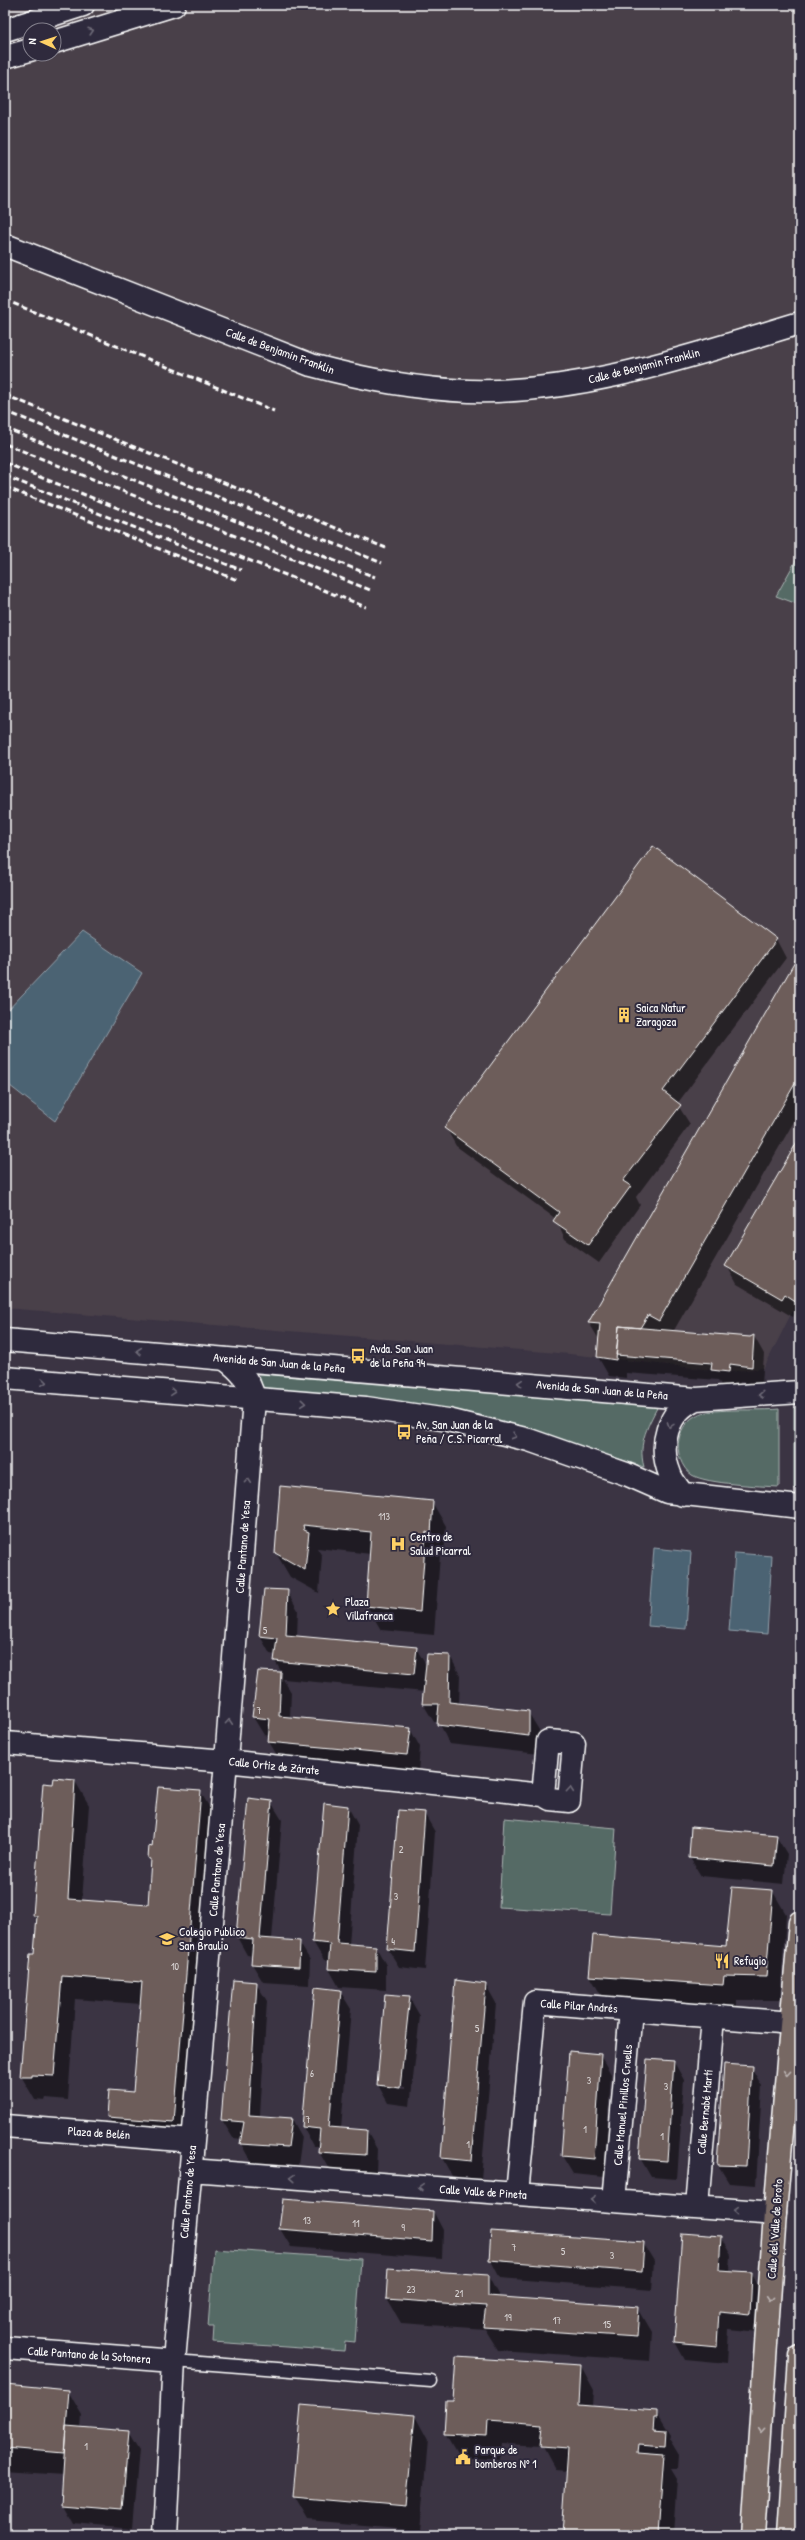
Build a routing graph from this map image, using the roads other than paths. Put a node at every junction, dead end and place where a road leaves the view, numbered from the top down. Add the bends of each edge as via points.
1 (83, 5) edge
2 (174, 5) edge
3 (5, 30) edge
4 (62, 40) edge
5 (22, 52) edge
6 (5, 57) edge
7 (5, 245) edge
8 (800, 323) edge
9 (5, 1340) edge
10 (225, 1359) junction
11 (5, 1378) edge
12 (800, 1392) edge
13 (696, 1398) junction
14 (254, 1399) junction
15 (683, 1495) junction
16 (800, 1507) edge
17 (5, 1743) edge
18 (226, 1761) junction
19 (542, 1796) dead end
20 (800, 1922) edge
21 (632, 2010) junction
22 (713, 2017) junction
23 (792, 2023) junction
24 (5, 2126) edge
25 (193, 2141) junction
26 (190, 2170) junction
27 (517, 2194) junction
28 (614, 2201) junction
29 (698, 2207) junction
30 (775, 2213) junction
31 (5, 2348) edge
32 (800, 2359) edge
33 (174, 2361) junction
34 (431, 2381) dead end
35 (165, 2535) edge
36 (753, 2535) edge
37 (788, 2535) edge

1 - 3 street
4 -> 2 street
5 - 6 street
7 - 8 street, Calle de Benjamin Franklin via 311,365 414,387 470,391 577,382 633,371
10 -> 9 street, Avenida de San Juan de la Peña
13 -> 10 street, Avenida de San Juan de la Peña
10 - 14 street, Calle Pantano de Yesa via 237,1368 248,1382
11 -> 14 street
12 -> 13 street, Avenida de San Juan de la Peña
13 -> 15 street, Avenida de San Juan de la Peña via 676,1411 665,1438 665,1459 670,1475
14 -> 15 street via 366,1408 455,1421 529,1440 626,1474 667,1492
18 -> 14 street, Calle Pantano de Yesa
15 - 16 street
17 - 18 street, Calle Ortiz de Zárate
18 - 19 street, Calle Ortiz de Zárate
18 - 25 street, Calle Pantano de Yesa
20 - 23 main road, Calle del Valle de Broto
21 - 22 street, Calle Pilar Andrés
21 - 27 street, Calle Pilar Andrés via 535,2002
21 - 28 street, Calle Manuel Pinillos Cruells
22 - 23 street, Calle Pilar Andrés
22 - 29 street, Calle Bernabé Martí
23 -> 30 main road, Calle del Valle de Broto
24 - 25 street, Plaza de Belén
25 - 26 street, Calle Pantano de Yesa
27 -> 26 street, Calle Valle de Pineta
26 - 33 street, Calle Pantano de Yesa
28 -> 27 street, Calle Valle de Pineta
28 - 29 street, Calle Valle de Pineta
30 -> 29 street, Calle Valle de Pineta
30 -> 36 main road, Calle del Valle de Broto
31 - 33 street, Calle Pantano de la Sotonera
32 - 37 main road
33 - 34 lane
33 - 35 street, Calle Pantano de Yesa

